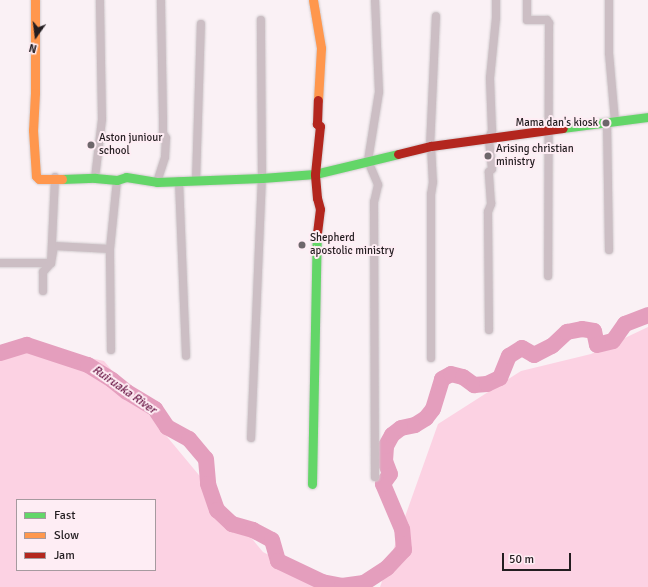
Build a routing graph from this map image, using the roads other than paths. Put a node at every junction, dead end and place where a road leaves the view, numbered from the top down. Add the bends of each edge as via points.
1 (35, 0) edge
2 (100, 0) edge
3 (161, 0) edge
4 (313, 0) edge
5 (375, 0) edge
6 (496, 0) edge
7 (527, 0) edge
8 (609, 0) edge
9 (436, 16) dead end
10 (261, 20) dead end
11 (201, 24) dead end
12 (648, 117) edge
13 (611, 122) junction
14 (548, 130) junction
15 (489, 138) junction
16 (431, 147) junction
17 (368, 161) junction
18 (315, 174) junction
19 (55, 177) junction
20 (95, 178) junction
21 (262, 178) junction
22 (117, 180) junction
23 (179, 181) junction
24 (196, 181) junction
25 (157, 182) junction
26 (110, 249) junction
27 (609, 250) dead end
28 (0, 263) edge
29 (51, 263) junction
30 (548, 276) dead end
31 (43, 291) dead end
32 (489, 330) dead end
33 (111, 350) dead end
34 (186, 356) dead end
35 (431, 358) dead end
36 (251, 438) dead end
37 (375, 477) dead end
38 (312, 484) dead end

1 - 19 street via 33,130 36,176 39,179
2 - 20 street via 102,119
3 - 25 street via 165,158
4 - 18 street via 321,48 317,124 320,126
5 - 17 street via 379,92
6 - 15 street via 490,78 492,131
7 - 14 street via 527,20 547,20 549,23
8 - 13 street
9 - 16 street
10 - 21 street
11 - 24 street
12 - 13 street
13 - 14 street
13 - 27 street
14 - 15 street
14 - 30 street
15 - 16 street
15 - 32 street via 492,169 489,172 491,204 488,212
16 - 17 street
16 - 35 street
17 - 18 street
17 - 37 street via 378,185 374,202
18 - 21 street
18 - 38 street via 320,210 317,233
19 - 20 street
19 - 29 street
20 - 22 street
21 - 24 street
21 - 36 street
22 - 25 street via 126,177
22 - 26 street
23 - 24 street
23 - 25 street
23 - 34 street
26 - 29 street via 54,246
26 - 33 street
28 - 29 street
29 - 31 street via 43,272

